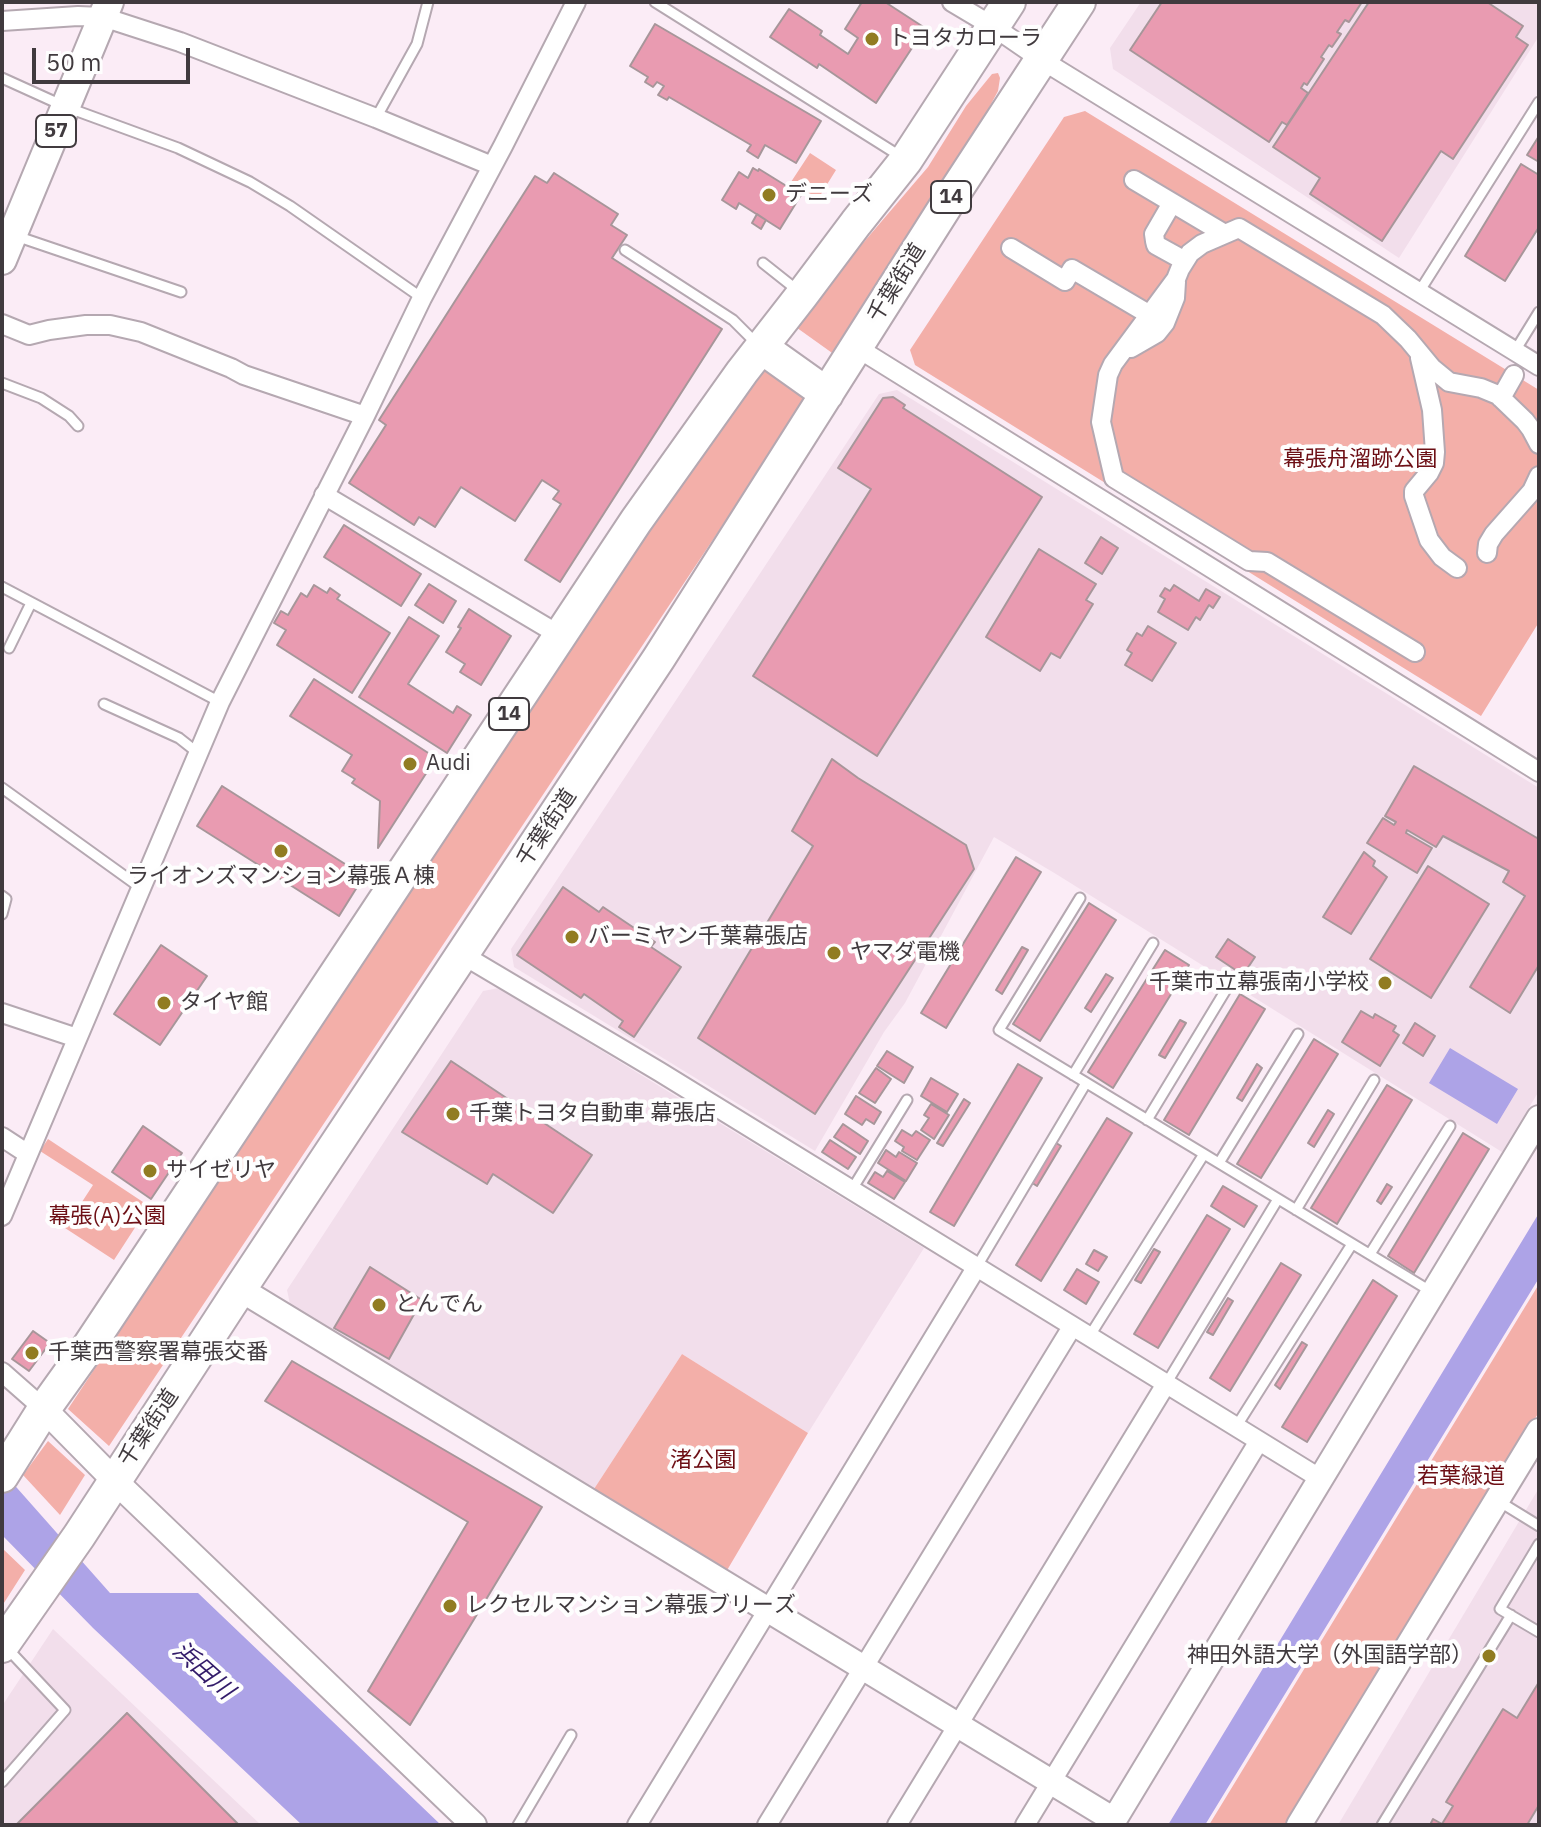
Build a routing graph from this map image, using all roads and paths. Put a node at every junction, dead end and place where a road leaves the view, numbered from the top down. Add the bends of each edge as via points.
1 (428, 2) edge
2 (576, 2) edge
3 (655, 2) edge
4 (952, 2) edge
5 (1079, 2) edge
6 (106, 10) edge
7 (1001, 15) edge
8 (2, 21) edge
9 (1042, 60) junction
10 (2, 78) edge
11 (1539, 102) edge
12 (66, 107) junction
13 (376, 118) junction
14 (906, 160) junction
15 (492, 166) junction
16 (1134, 180) dead end
17 (1172, 203) junction
18 (1237, 224) junction
19 (7, 247) edge
20 (1011, 248) dead end
21 (625, 250) dead end
22 (1185, 261) junction
23 (763, 263) dead end
24 (1176, 279) junction
25 (181, 292) dead end
26 (1419, 292) junction
27 (802, 295) junction
28 (422, 298) junction
29 (1539, 312) edge
30 (1150, 315) junction
31 (2, 324) edge
32 (761, 347) junction
33 (856, 347) junction
34 (1418, 350) junction
35 (1515, 351) junction
36 (1121, 354) junction
37 (1539, 366) edge
38 (1514, 375) dead end
39 (1449, 382) junction
40 (2, 383) edge
41 (827, 394) junction
42 (1428, 395) junction
43 (1501, 398) junction
44 (365, 416) junction
45 (78, 426) dead end
46 (1539, 444) edge
47 (1539, 476) edge
48 (324, 495) junction
49 (1487, 553) dead end
50 (1457, 568) dead end
51 (2, 587) edge
52 (31, 603) junction
53 (561, 636) junction
54 (9, 648) dead end
55 (1415, 652) dead end
56 (220, 702) junction
57 (104, 704) dead end
58 (198, 753) junction
59 (1539, 772) edge
60 (2, 788) edge
61 (141, 888) junction
62 (2, 896) edge
63 (1080, 898) dead end
64 (2, 914) edge
65 (1153, 943) dead end
66 (463, 955) junction
67 (1227, 988) dead end
68 (2, 1013) edge
69 (1298, 1034) dead end
70 (77, 1038) junction
71 (1073, 1075) junction
72 (1374, 1080) dead end
73 (1086, 1083) junction
74 (907, 1100) dead end
75 (1539, 1118) edge
76 (1147, 1120) junction
77 (1450, 1126) dead end
78 (2, 1137) edge
79 (28, 1154) junction
80 (1204, 1154) junction
81 (1219, 1163) junction
82 (851, 1191) junction
83 (1278, 1199) junction
84 (1296, 1210) junction
85 (2, 1216) edge
86 (1352, 1244) junction
87 (1370, 1254) junction
88 (976, 1268) junction
89 (240, 1289) junction
90 (1432, 1292) junction
91 (1072, 1327) junction
92 (1089, 1337) junction
93 (2, 1372) edge
94 (1166, 1384) junction
95 (44, 1409) junction
96 (1236, 1427) junction
97 (1539, 1431) edge
98 (1259, 1441) junction
99 (2, 1476) edge
100 (1321, 1479) junction
101 (114, 1480) junction
102 (1497, 1501) junction
103 (1539, 1526) edge
104 (1539, 1544) edge
105 (768, 1610) junction
106 (1511, 1615) junction
107 (1539, 1632) edge
108 (3, 1645) edge
109 (863, 1668) junction
110 (958, 1725) junction
111 (571, 1735) dead end
112 (2, 1782) edge
113 (1051, 1783) junction
114 (1112, 1823) edge
115 (474, 1825) edge
116 (518, 1825) edge
117 (637, 1825) edge
118 (767, 1825) edge
119 (897, 1825) edge
120 (1025, 1825) edge
121 (1299, 1825) edge
122 (1382, 1825) edge

1 - 13 lane via 417,44
2 - 15 street
3 - 14 lane
4 - 7 street
5 - 9 highway, 千葉街道 / 14
6 - 8 street
6 - 12 main road, 57
6 - 13 street
7 - 9 street
7 - 14 highway, 14
9 - 26 street
9 - 33 highway, 千葉街道 / 14
10 - 12 lane
11 - 26 lane
12 - 19 main road, 57
12 - 28 lane via 178,148 250,182
13 - 15 street
14 - 27 highway, 14
15 - 28 street
16 - 17 street
17 - 18 street
17 - 22 street via 1155,241
18 - 22 street
18 - 34 street via 1383,315
19 - 25 lane
20 - 30 street via 1065,281 1072,269
21 - 32 lane via 733,320
22 - 24 street
23 - 27 lane
24 - 30 street
24 - 36 street via 1165,323
26 - 35 street
27 - 32 highway, 14
28 - 44 street
29 - 35 lane
30 - 36 street
31 - 44 street via 29,335 86,325 141,332 244,375
32 - 41 highway
32 - 53 highway, 14
33 - 41 highway, 千葉街道 / 14
33 - 59 street
34 - 39 street
34 - 42 street
35 - 37 street
36 - 55 street via 1108,375 1101,422 1114,478 1249,561 1267,562
38 - 43 street
39 - 42 street
39 - 43 street
40 - 45 lane via 41,398
41 - 66 highway, 千葉街道 / 14
42 - 50 street via 1434,463 1414,496 1429,540
43 - 46 street
44 - 48 street
47 - 49 street via 1494,534
48 - 53 street
48 - 56 street
51 - 52 lane
52 - 54 lane
52 - 56 lane
53 - 95 highway, 14
56 - 58 street
57 - 58 lane via 179,738
58 - 61 street
60 - 61 lane
61 - 70 street
62 - 64 lane
63 - 71 lane via 999,1030
65 - 71 lane
66 - 82 street
66 - 89 highway, 千葉街道 / 14
67 - 76 lane
68 - 70 street
69 - 81 lane
70 - 79 street
71 - 73 lane
72 - 84 lane
73 - 76 lane
73 - 88 lane
74 - 82 lane
75 - 90 street
76 - 80 lane
77 - 87 lane
78 - 79 street
79 - 85 street
80 - 81 lane
80 - 92 lane
81 - 83 lane
82 - 88 street
83 - 84 lane
83 - 94 lane
84 - 86 lane
86 - 87 lane
86 - 96 lane
87 - 90 lane
88 - 91 street
88 - 105 street
89 - 101 highway, 千葉街道 / 14
89 - 105 street
90 - 100 street
91 - 92 street
91 - 109 street
92 - 94 street
93 - 95 street
94 - 96 street
94 - 110 street
95 - 99 highway, 14
95 - 101 street
96 - 98 street
97 - 102 street
98 - 100 street
98 - 113 street
100 - 114 street
101 - 108 highway, 千葉街道 / 14
101 - 115 street
102 - 103 lane
102 - 121 street
104 - 106 lane via 1500,1609
105 - 109 street
105 - 117 street
106 - 107 lane
106 - 122 lane
108 - 112 lane via 65,1710
109 - 110 street
109 - 118 street
110 - 113 street
110 - 119 street
111 - 116 lane
113 - 114 street
113 - 120 street

